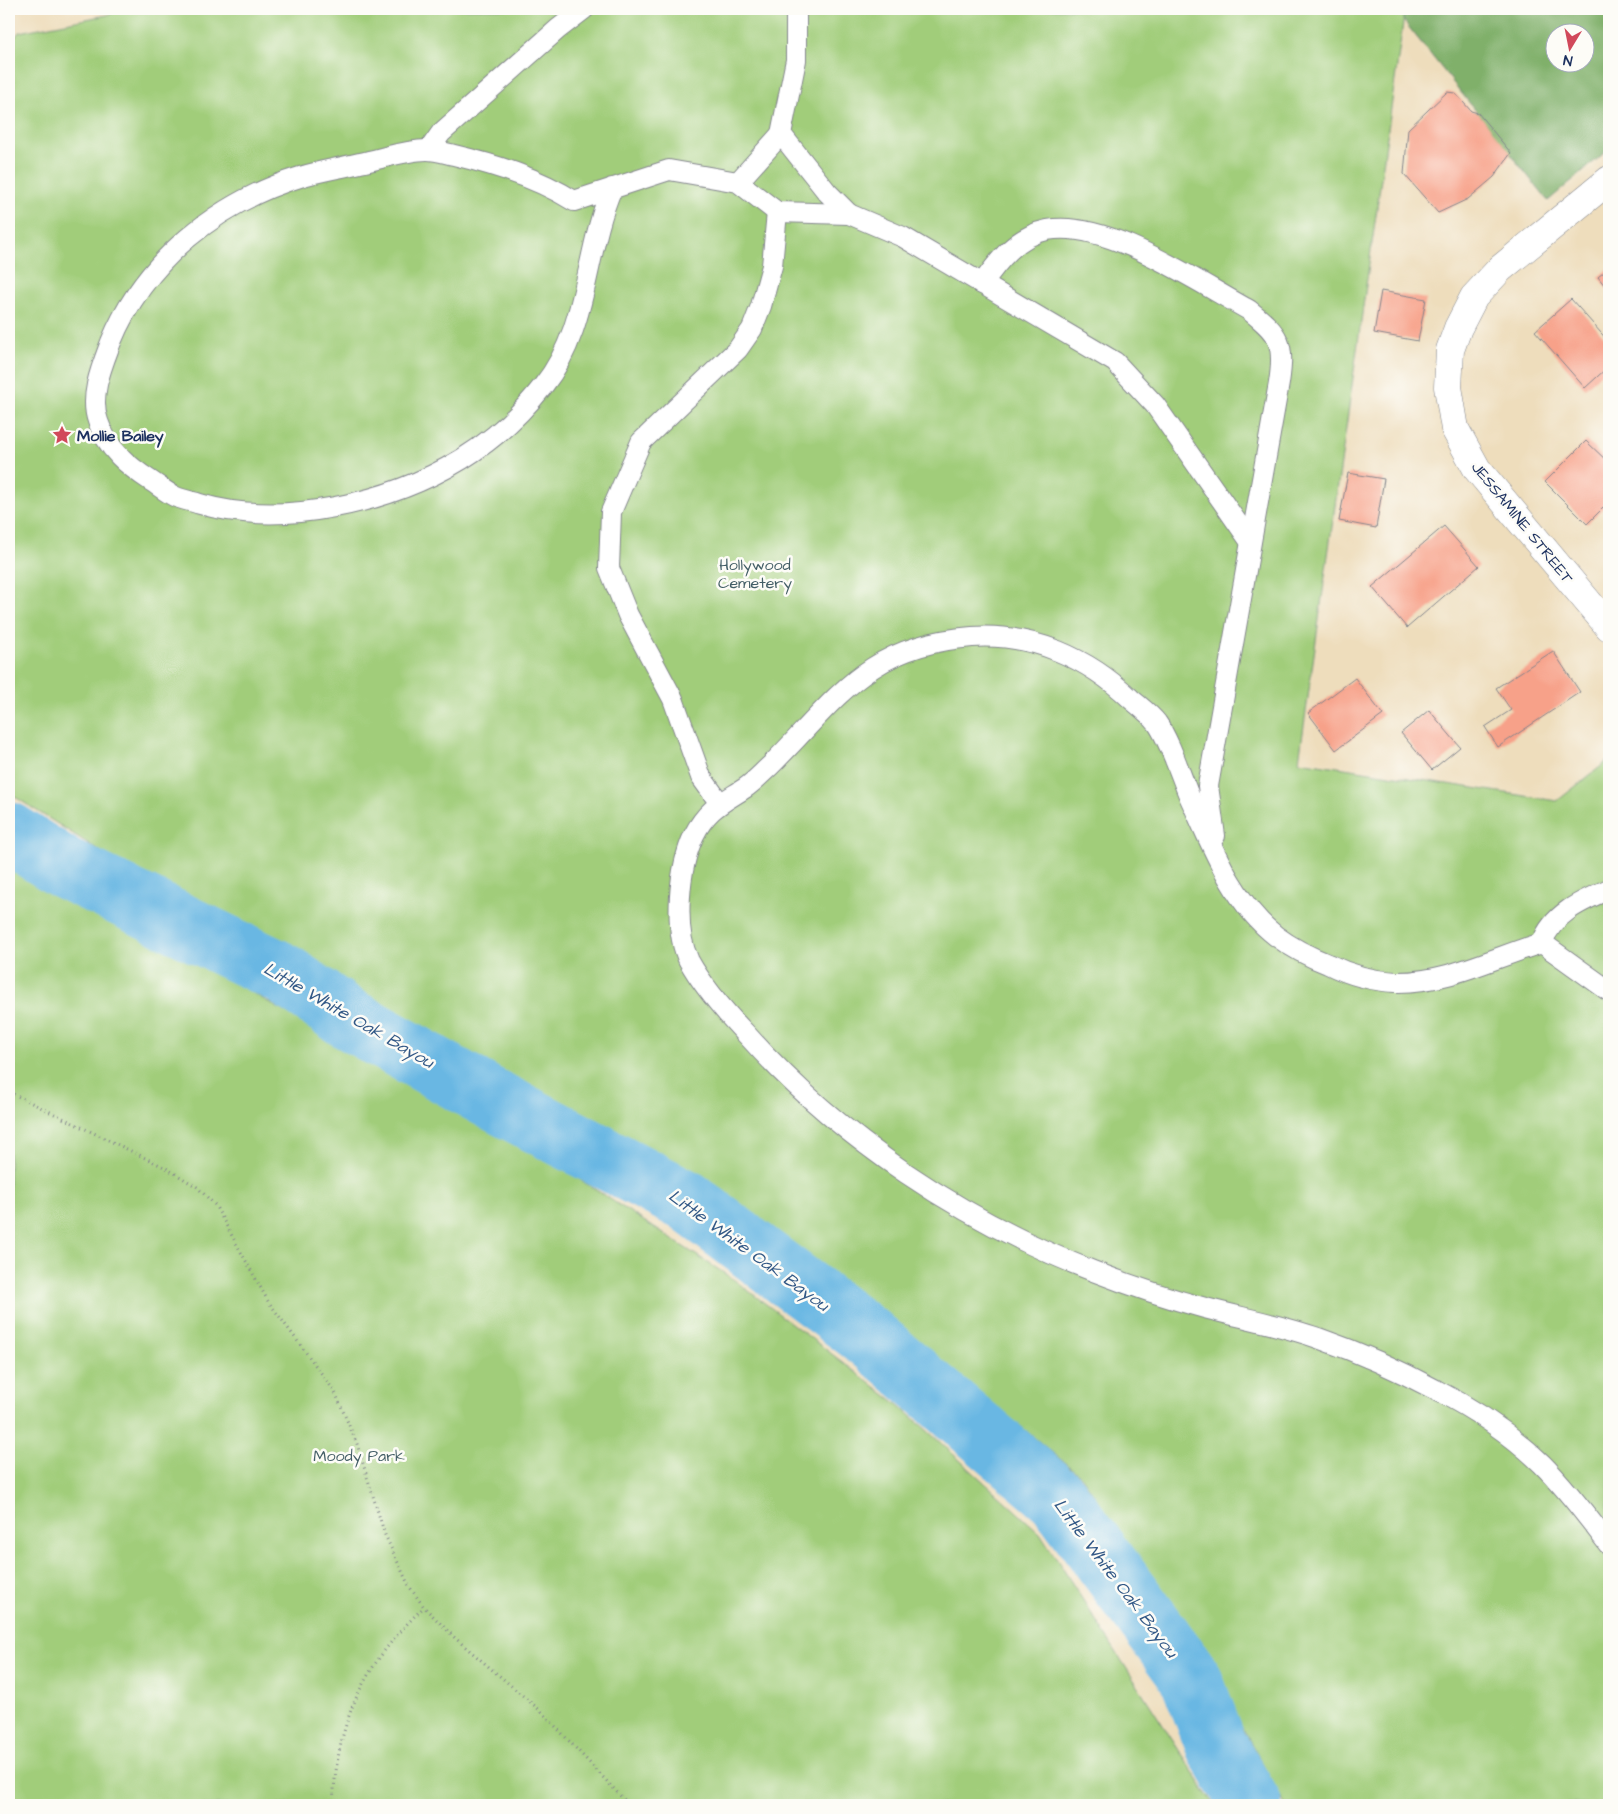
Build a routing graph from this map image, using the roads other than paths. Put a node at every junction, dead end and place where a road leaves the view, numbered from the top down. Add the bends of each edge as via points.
1 (584, 9) edge
2 (796, 9) edge
3 (781, 134) junction
4 (429, 150) junction
5 (1609, 180) edge
6 (738, 182) junction
7 (612, 188) junction
8 (777, 212) junction
9 (849, 214) junction
10 (982, 284) junction
11 (1250, 541) junction
12 (1609, 627) edge
13 (719, 802) junction
14 (1218, 860) junction
15 (1609, 889) edge
16 (1542, 943) junction
17 (1609, 991) edge
18 (1609, 1545) edge

1 - 4 lane via 441,133
2 - 3 lane via 796,60
3 - 6 lane
3 - 9 lane via 827,192
4 - 7 lane via 526,177 553,187 574,201
4 - 7 lane via 301,176 256,193 193,233 170,253 134,298 119,324 98,381 97,419 120,459 175,496 212,507 254,513 354,504 426,478 463,458 518,415 545,385 565,355 584,297 597,227
5 - 12 street, JESSAMINE STREET via 1500,269 1474,297 1450,350 1448,387 1455,429 1477,469
6 - 7 lane via 669,170
6 - 8 lane
8 - 9 lane
8 - 13 lane via 772,266 752,330 738,349 641,442 611,512 609,568 628,615 673,699 701,777
9 - 10 lane via 903,237
10 - 11 lane via 1115,362 1155,405
10 - 11 lane via 1004,255 1028,237 1046,230 1084,231 1126,245 1167,265 1249,310 1266,324 1282,348 1282,360
11 - 14 lane via 1208,786
13 - 14 lane via 749,786 831,700 869,669 908,650 930,644 980,637 1006,638 1055,649 1079,660 1125,692 1158,724
13 - 18 lane via 694,835 684,865 680,926 687,958 725,1011 767,1058 819,1106 925,1185 1029,1243 1093,1271 1201,1307 1316,1337 1432,1387 1480,1413 1540,1462
14 - 16 lane via 1256,917 1274,935 1345,972 1397,982 1433,977 1465,970
15 - 16 lane via 1573,906 1548,928
16 - 17 lane

